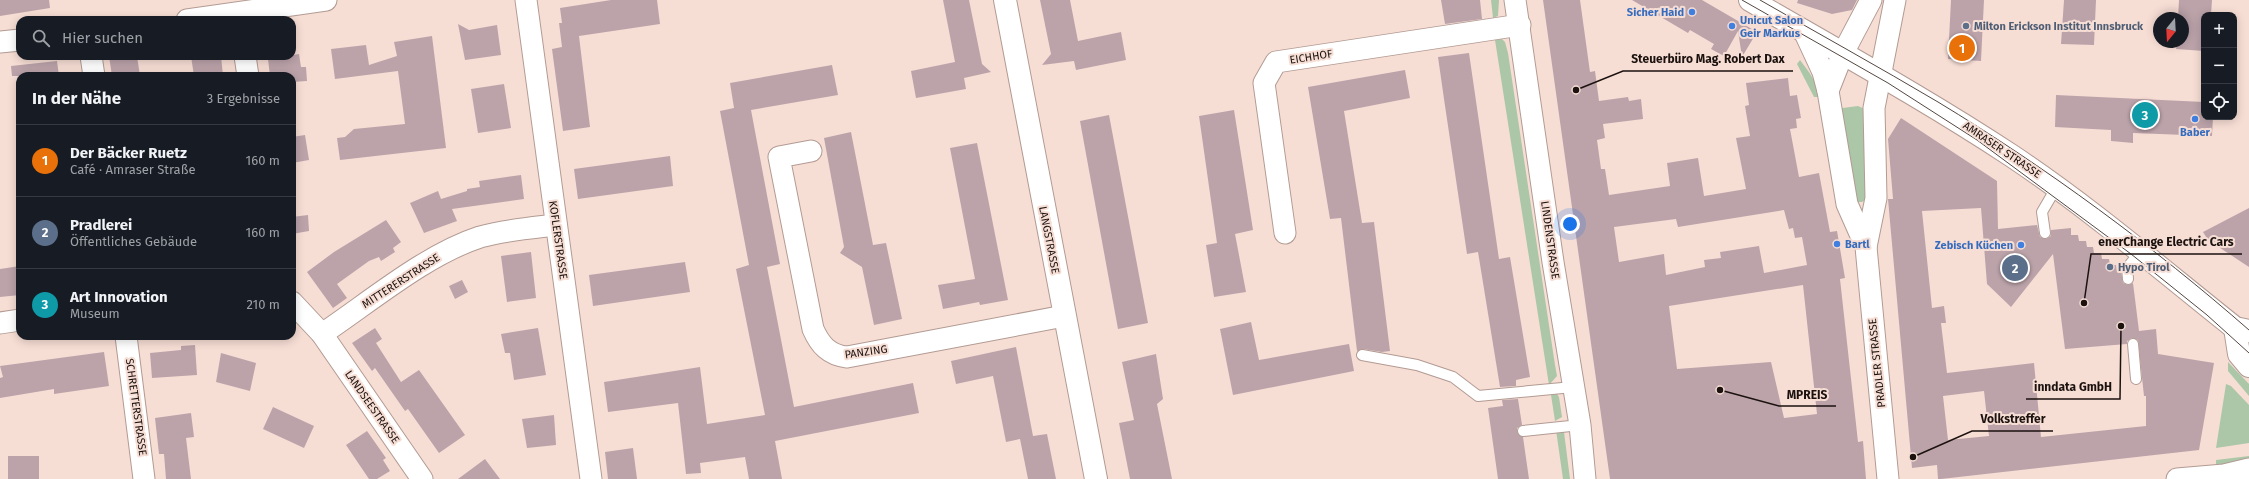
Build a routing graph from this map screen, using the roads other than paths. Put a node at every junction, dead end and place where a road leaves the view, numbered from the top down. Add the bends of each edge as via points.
1 (326, 0) edge
2 (526, 0) edge
3 (1005, 0) edge
4 (1515, 0) edge
5 (1750, 0) edge
6 (1871, 0) edge
7 (1894, 0) edge
8 (238, 16) edge
9 (1520, 25) junction
10 (1804, 31) junction
11 (16, 40) edge
12 (0, 42) edge
13 (1844, 53) junction
14 (92, 60) edge
15 (246, 60) edge
16 (93, 72) edge
17 (247, 72) edge
18 (1880, 73) junction
19 (1828, 91) junction
20 (811, 151) dead end
21 (2056, 188) junction
22 (556, 225) junction
23 (1285, 233) dead end
24 (2045, 233) dead end
25 (1866, 246) junction
26 (2140, 252) junction
27 (2128, 279) dead end
28 (296, 306) edge
29 (1064, 316) junction
30 (16, 321) edge
31 (0, 323) edge
32 (296, 324) edge
33 (2242, 330) edge
34 (322, 334) junction
35 (127, 340) edge
36 (2133, 344) dead end
37 (1362, 355) dead end
38 (2249, 366) edge
39 (2136, 380) dead end
40 (1573, 387) junction
41 (1580, 425) junction
42 (1522, 431) dead end
43 (2249, 469) edge
44 (2249, 476) edge
45 (2224, 477) edge
46 (144, 479) edge
47 (422, 479) edge
48 (591, 479) edge
49 (1096, 479) edge
50 (1585, 479) edge
51 (1888, 479) edge
52 (2178, 479) edge

1 - 8 street
2 - 22 street, KOFLERSTRASSE
3 - 29 street, LANGSTRASSE
4 - 9 street, LINDENSTRASSE
5 - 10 street, AMRASER STRASSE
6 - 13 street
7 - 18 street, PRADLER STRASSE
9 - 23 street, EICHHOF via 1276,62 1264,83
9 - 40 street, LINDENSTRASSE
10 - 13 street, AMRASER STRASSE
10 - 19 street, PRADLER STRASSE
11 - 12 street
13 - 18 street, AMRASER STRASSE
13 - 19 street
14 - 16 street
15 - 17 street
18 - 21 street, AMRASER STRASSE via 1936,106
18 - 25 street, PRADLER STRASSE via 1874,108 1876,198
19 - 25 street, PRADLER STRASSE via 1847,204
20 - 29 street, PANZING via 779,157 813,329 827,350 833,354 847,357
21 - 24 lane via 2042,212
21 - 26 street, AMRASER STRASSE
22 - 34 street, MITTERERSTRASSE via 496,234 453,248 423,265
22 - 48 street, KOFLERSTRASSE
25 - 51 street, PRADLER STRASSE
26 - 27 lane via 2127,268
26 - 33 street, AMRASER STRASSE
28 - 34 street, LANDSEESTRASSE
29 - 49 street, LANGSTRASSE
30 - 31 street
32 - 34 street
33 - 38 street, AMRASER STRASSE via 2239,354
34 - 47 street, LANDSEESTRASSE
35 - 46 street, SCHRETTERSTRASSE
36 - 39 lane
37 - 40 lane via 1417,365 1454,377 1478,396
40 - 41 street, LINDENSTRASSE
41 - 42 lane
41 - 50 street, LINDENSTRASSE
43 - 45 street
44 - 45 street
45 - 52 street

